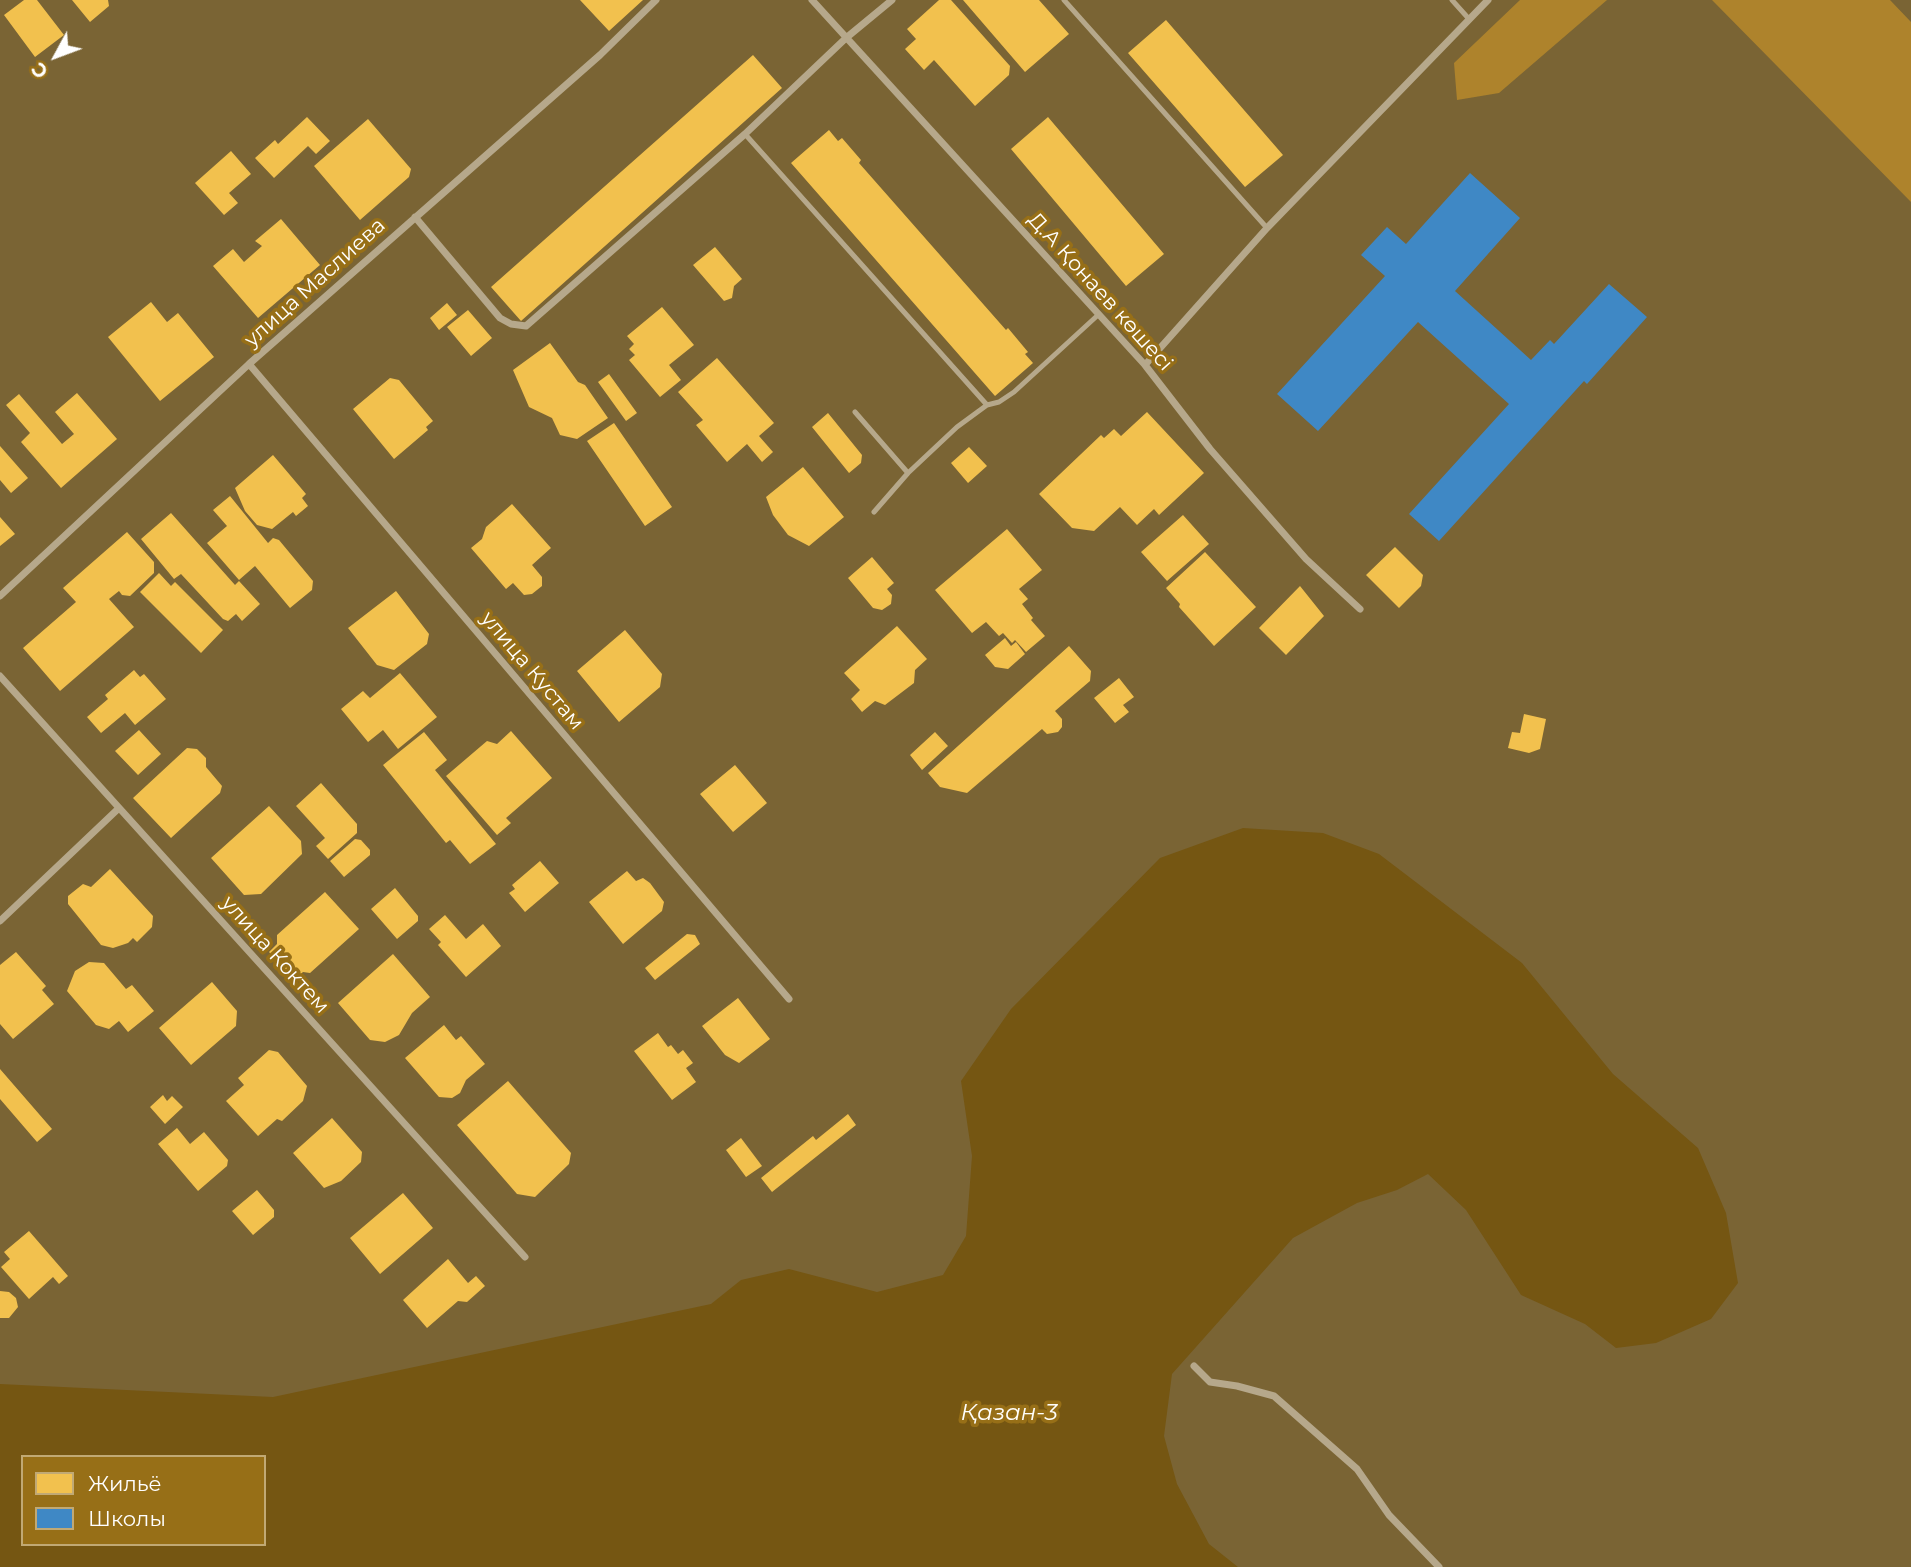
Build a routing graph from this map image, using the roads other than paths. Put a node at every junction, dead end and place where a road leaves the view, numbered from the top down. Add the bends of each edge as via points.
1 (656, 0) edge
2 (812, 0) edge
3 (892, 0) edge
4 (1064, 0) edge
5 (1452, 0) edge
6 (1488, 0) edge
7 (1469, 19) junction
8 (846, 38) junction
9 (745, 134) junction
10 (415, 217) junction
11 (1267, 228) junction
12 (1098, 315) junction
13 (249, 365) junction
14 (1145, 365) junction
15 (987, 405) junction
16 (855, 412) dead end
17 (908, 473) junction
18 (874, 512) dead end
19 (0, 596) edge
20 (1360, 609) dead end
21 (0, 676) edge
22 (119, 808) junction
23 (0, 921) edge
24 (789, 999) dead end
25 (525, 1257) dead end
26 (1194, 1366) dead end
27 (1438, 1567) edge

1 - 10 street, улица Маслиева
2 - 8 street, Д.А Қонаев көшесі
3 - 8 street
4 - 11 lane
5 - 7 lane
6 - 7 street
7 - 11 street
8 - 9 street
8 - 12 street, Д.А Қонаев көшесі
9 - 10 street via 526,326 500,318
9 - 15 lane
10 - 13 street, улица Маслиева
11 - 14 street
12 - 14 street, Д.А Қонаев көшесі
12 - 15 lane via 1014,392
13 - 19 street, улица Маслиева
13 - 24 street, улица Кустам
14 - 20 street, Д.А Қонаев көшесі via 1210,449 1306,559
15 - 17 lane
16 - 17 lane
17 - 18 lane
21 - 22 street, улица Коктем
22 - 23 street
22 - 25 street, улица Коктем
26 - 27 street via 1210,1382 1274,1396 1357,1469 1389,1515

